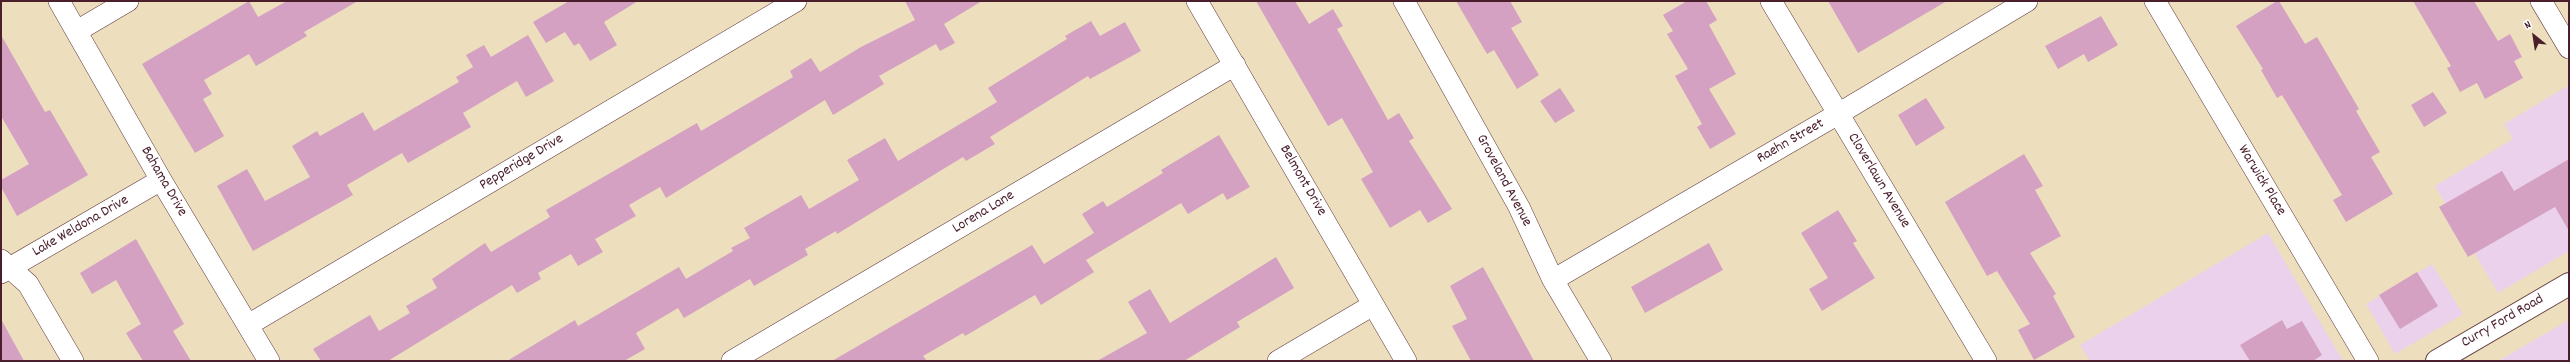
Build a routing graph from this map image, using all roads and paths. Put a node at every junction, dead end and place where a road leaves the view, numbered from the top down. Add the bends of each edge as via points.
1 (59, 1) edge
2 (128, 1) edge
3 (796, 1) edge
4 (1197, 1) edge
5 (1404, 1) edge
6 (1771, 1) edge
7 (2027, 1) edge
8 (2155, 1) edge
9 (2541, 1) edge
10 (77, 31) junction
11 (2569, 48) edge
12 (1235, 65) junction
13 (1838, 114) junction
14 (161, 180) junction
15 (4, 267) edge
16 (1553, 280) junction
17 (2569, 284) edge
18 (1373, 305) junction
19 (248, 325) junction
20 (73, 361) edge
21 (269, 361) edge
22 (732, 361) edge
23 (1278, 361) edge
24 (1406, 361) edge
25 (1601, 361) edge
26 (1986, 361) edge
27 (2368, 361) edge
28 (2437, 361) edge

1 - 10 street, Bahama Drive
2 - 10 street
3 - 19 street, Pepperidge Drive
4 - 12 street, Belmont Drive
5 - 16 street, Groveland Avenue via 1519,207
6 - 13 street, Cloverlawn Avenue
7 - 13 street, Raehn Street
8 - 27 street, Warwick Place
9 - 11 street
10 - 14 street, Bahama Drive
12 - 18 street, Belmont Drive
12 - 22 street, Lorena Lane
13 - 16 street, Raehn Street
13 - 26 street, Cloverlawn Avenue
14 - 15 street, Lake Weldona Drive
14 - 19 street, Bahama Drive
15 - 20 street via 28,284
16 - 25 street, Groveland Avenue
17 - 28 street, Curry Ford Road
18 - 23 street
18 - 24 street, Belmont Drive
19 - 21 street, Bahama Drive

